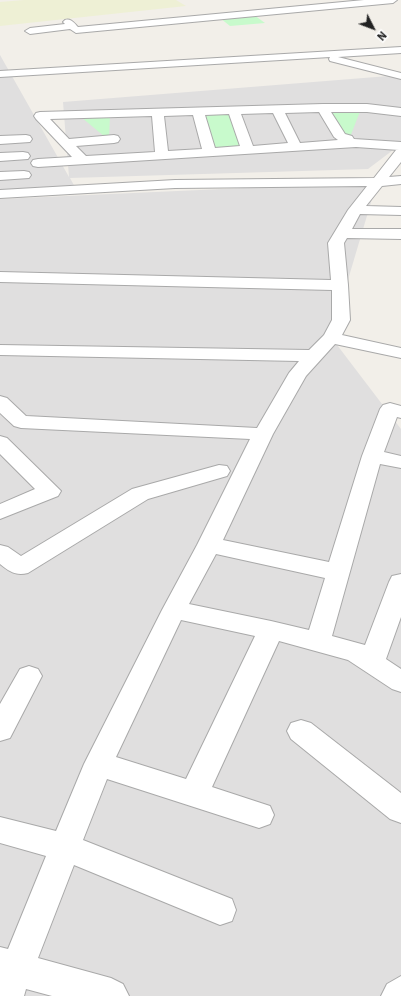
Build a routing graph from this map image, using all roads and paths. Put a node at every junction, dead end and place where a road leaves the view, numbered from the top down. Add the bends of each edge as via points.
1 (307, 0) edge
2 (356, 0) edge
3 (393, 0) edge
4 (326, 6) junction
5 (182, 9) dead end
6 (289, 9) junction
7 (256, 13) junction
8 (144, 14) dead end
9 (342, 16) dead end
10 (107, 18) dead end
11 (194, 19) junction
12 (306, 19) dead end
13 (153, 22) junction
14 (270, 24) dead end
15 (116, 26) junction
16 (30, 31) dead end
17 (125, 34) dead end
18 (401, 50) edge
19 (314, 54) junction
20 (0, 74) edge
21 (401, 76) edge
22 (323, 108) junction
23 (367, 108) junction
24 (278, 110) junction
25 (234, 111) junction
26 (198, 112) junction
27 (401, 112) edge
28 (158, 113) junction
29 (113, 114) junction
30 (73, 116) junction
31 (26, 139) dead end
32 (100, 139) junction
33 (114, 139) junction
34 (0, 140) edge
35 (351, 141) junction
36 (67, 144) junction
37 (401, 146) edge
38 (296, 147) junction
39 (248, 150) junction
40 (210, 152) junction
41 (401, 152) edge
42 (0, 156) edge
43 (23, 156) dead end
44 (162, 156) junction
45 (115, 158) junction
46 (82, 160) junction
47 (38, 163) dead end
48 (24, 175) dead end
49 (0, 176) edge
50 (401, 180) edge
51 (377, 182) junction
52 (0, 194) edge
53 (354, 210) junction
54 (401, 211) edge
55 (341, 233) junction
56 (401, 234) edge
57 (0, 277) edge
58 (340, 285) junction
59 (331, 338) junction
60 (0, 350) edge
61 (401, 353) edge
62 (314, 356) junction
63 (0, 402) edge
64 (401, 412) edge
65 (21, 422) junction
66 (263, 434) junction
67 (0, 441) edge
68 (372, 456) junction
69 (401, 462) edge
70 (219, 471) dead end
71 (0, 512) edge
72 (209, 545) junction
73 (0, 552) edge
74 (337, 572) junction
75 (399, 597) edge
76 (174, 610) junction
77 (271, 630) junction
78 (318, 642) junction
79 (372, 662) junction
80 (29, 676) dead end
81 (401, 682) edge
82 (0, 730) edge
83 (301, 731) dead end
84 (98, 764) junction
85 (194, 793) junction
86 (401, 810) edge
87 (259, 815) dead end
88 (0, 830) edge
89 (66, 847) junction
90 (220, 910) dead end
91 (8, 977) edge
92 (111, 996) edge

1 - 4 street
2 - 4 street
3 - 4 street
4 - 6 street
4 - 9 street
5 - 11 street
6 - 7 street
6 - 12 street
7 - 11 street
7 - 14 street
8 - 13 street
10 - 15 street
11 - 13 street
13 - 15 street
15 - 16 street via 76,30 70,24
15 - 17 street
18 - 19 street
19 - 20 street
19 - 21 street
22 - 23 street
22 - 24 street
22 - 35 street via 340,137
23 - 27 street
23 - 35 street
24 - 25 street
24 - 38 street
25 - 26 street
25 - 39 street
26 - 28 street
26 - 40 street
28 - 29 street
28 - 44 street
29 - 30 street
29 - 33 street
30 - 32 street
30 - 36 street via 40,116
31 - 34 street
32 - 33 street
32 - 36 street
33 - 45 street
35 - 37 street
35 - 38 street
36 - 46 street
38 - 39 street
39 - 40 street
40 - 44 street
41 - 51 street
42 - 43 street
44 - 45 street
45 - 46 street
46 - 47 street
48 - 49 street
50 - 51 street
51 - 52 street via 175,184
51 - 53 street
53 - 54 street
53 - 55 street
55 - 56 street
55 - 58 street via 336,243
57 - 58 street
58 - 59 street via 341,320
59 - 61 street
59 - 62 street
60 - 62 street
62 - 66 street via 298,373
63 - 65 street
64 - 68 street via 390,409
65 - 66 street
65 - 67 street
66 - 72 street
67 - 71 street via 50,491
68 - 69 street
68 - 74 street
70 - 73 street via 140,494 20,567
72 - 74 street
72 - 76 street
74 - 78 street
75 - 79 street
76 - 77 street
76 - 84 street
77 - 78 street
77 - 85 street
78 - 79 street via 356,652
79 - 81 street
80 - 82 street
83 - 86 street
84 - 85 street
84 - 89 street
85 - 87 street
88 - 89 street
89 - 90 street
89 - 91 street
91 - 92 street

